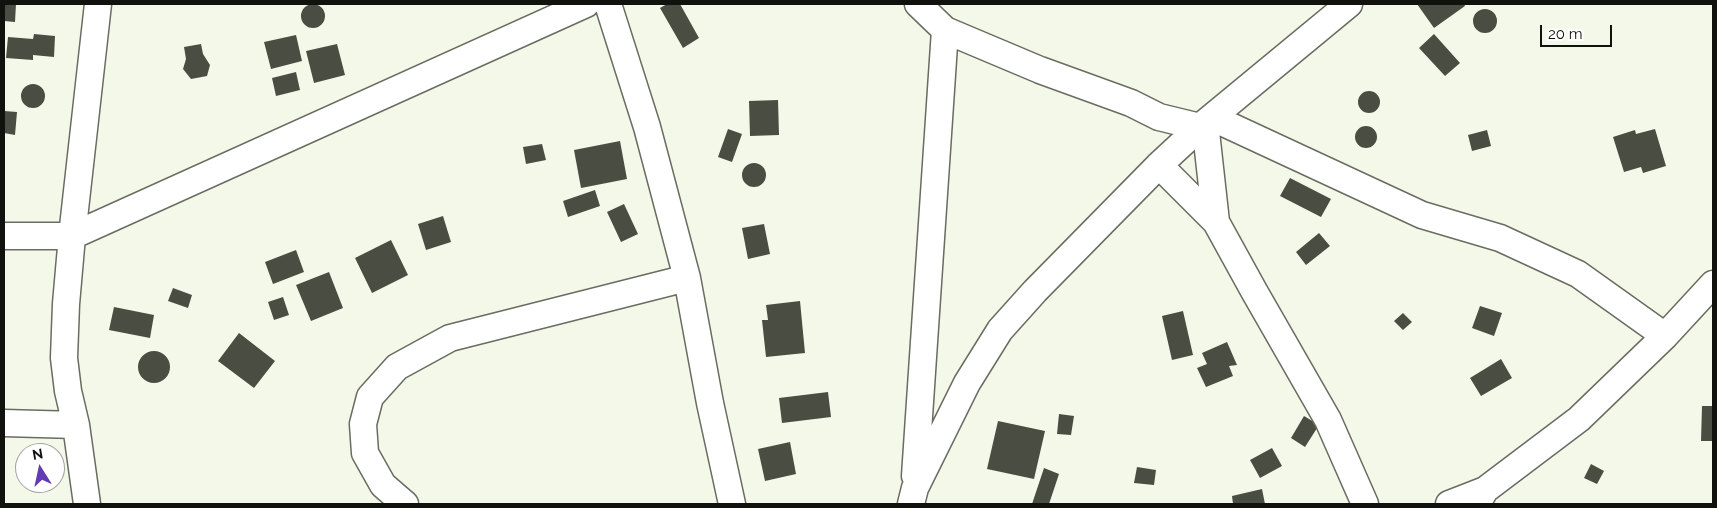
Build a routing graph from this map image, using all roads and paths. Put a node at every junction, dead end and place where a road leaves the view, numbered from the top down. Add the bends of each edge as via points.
1 (98, 4) edge
2 (586, 4) edge
3 (608, 4) edge
4 (918, 4) edge
5 (1350, 4) edge
6 (945, 30) junction
7 (1159, 117) junction
8 (1206, 123) junction
9 (1161, 163) junction
10 (1216, 222) junction
11 (4, 236) edge
12 (72, 236) junction
13 (687, 278) junction
14 (1713, 284) edge
15 (1665, 336) junction
16 (4, 423) edge
17 (76, 425) junction
18 (913, 496) edge
19 (1481, 497) edge
20 (86, 504) edge
21 (405, 504) edge
22 (732, 504) edge
23 (1365, 504) edge
24 (1449, 504) edge

1 - 12 street
2 - 12 street
3 - 13 street via 647,127
4 - 6 street
5 - 8 street
6 - 7 street
6 - 18 street
7 - 8 street
7 - 9 street
8 - 9 street
8 - 10 street
8 - 15 street via 1422,215 1500,238 1578,274
9 - 10 street
9 - 18 street via 1000,330 967,383
10 - 23 street via 1328,420
11 - 12 street
12 - 17 street via 64,358
13 - 21 street via 450,338 397,367 370,397 363,424 364,443 365,453 383,485
13 - 22 street
14 - 15 street
15 - 19 street via 1579,419
16 - 17 street
17 - 20 street
19 - 24 street

